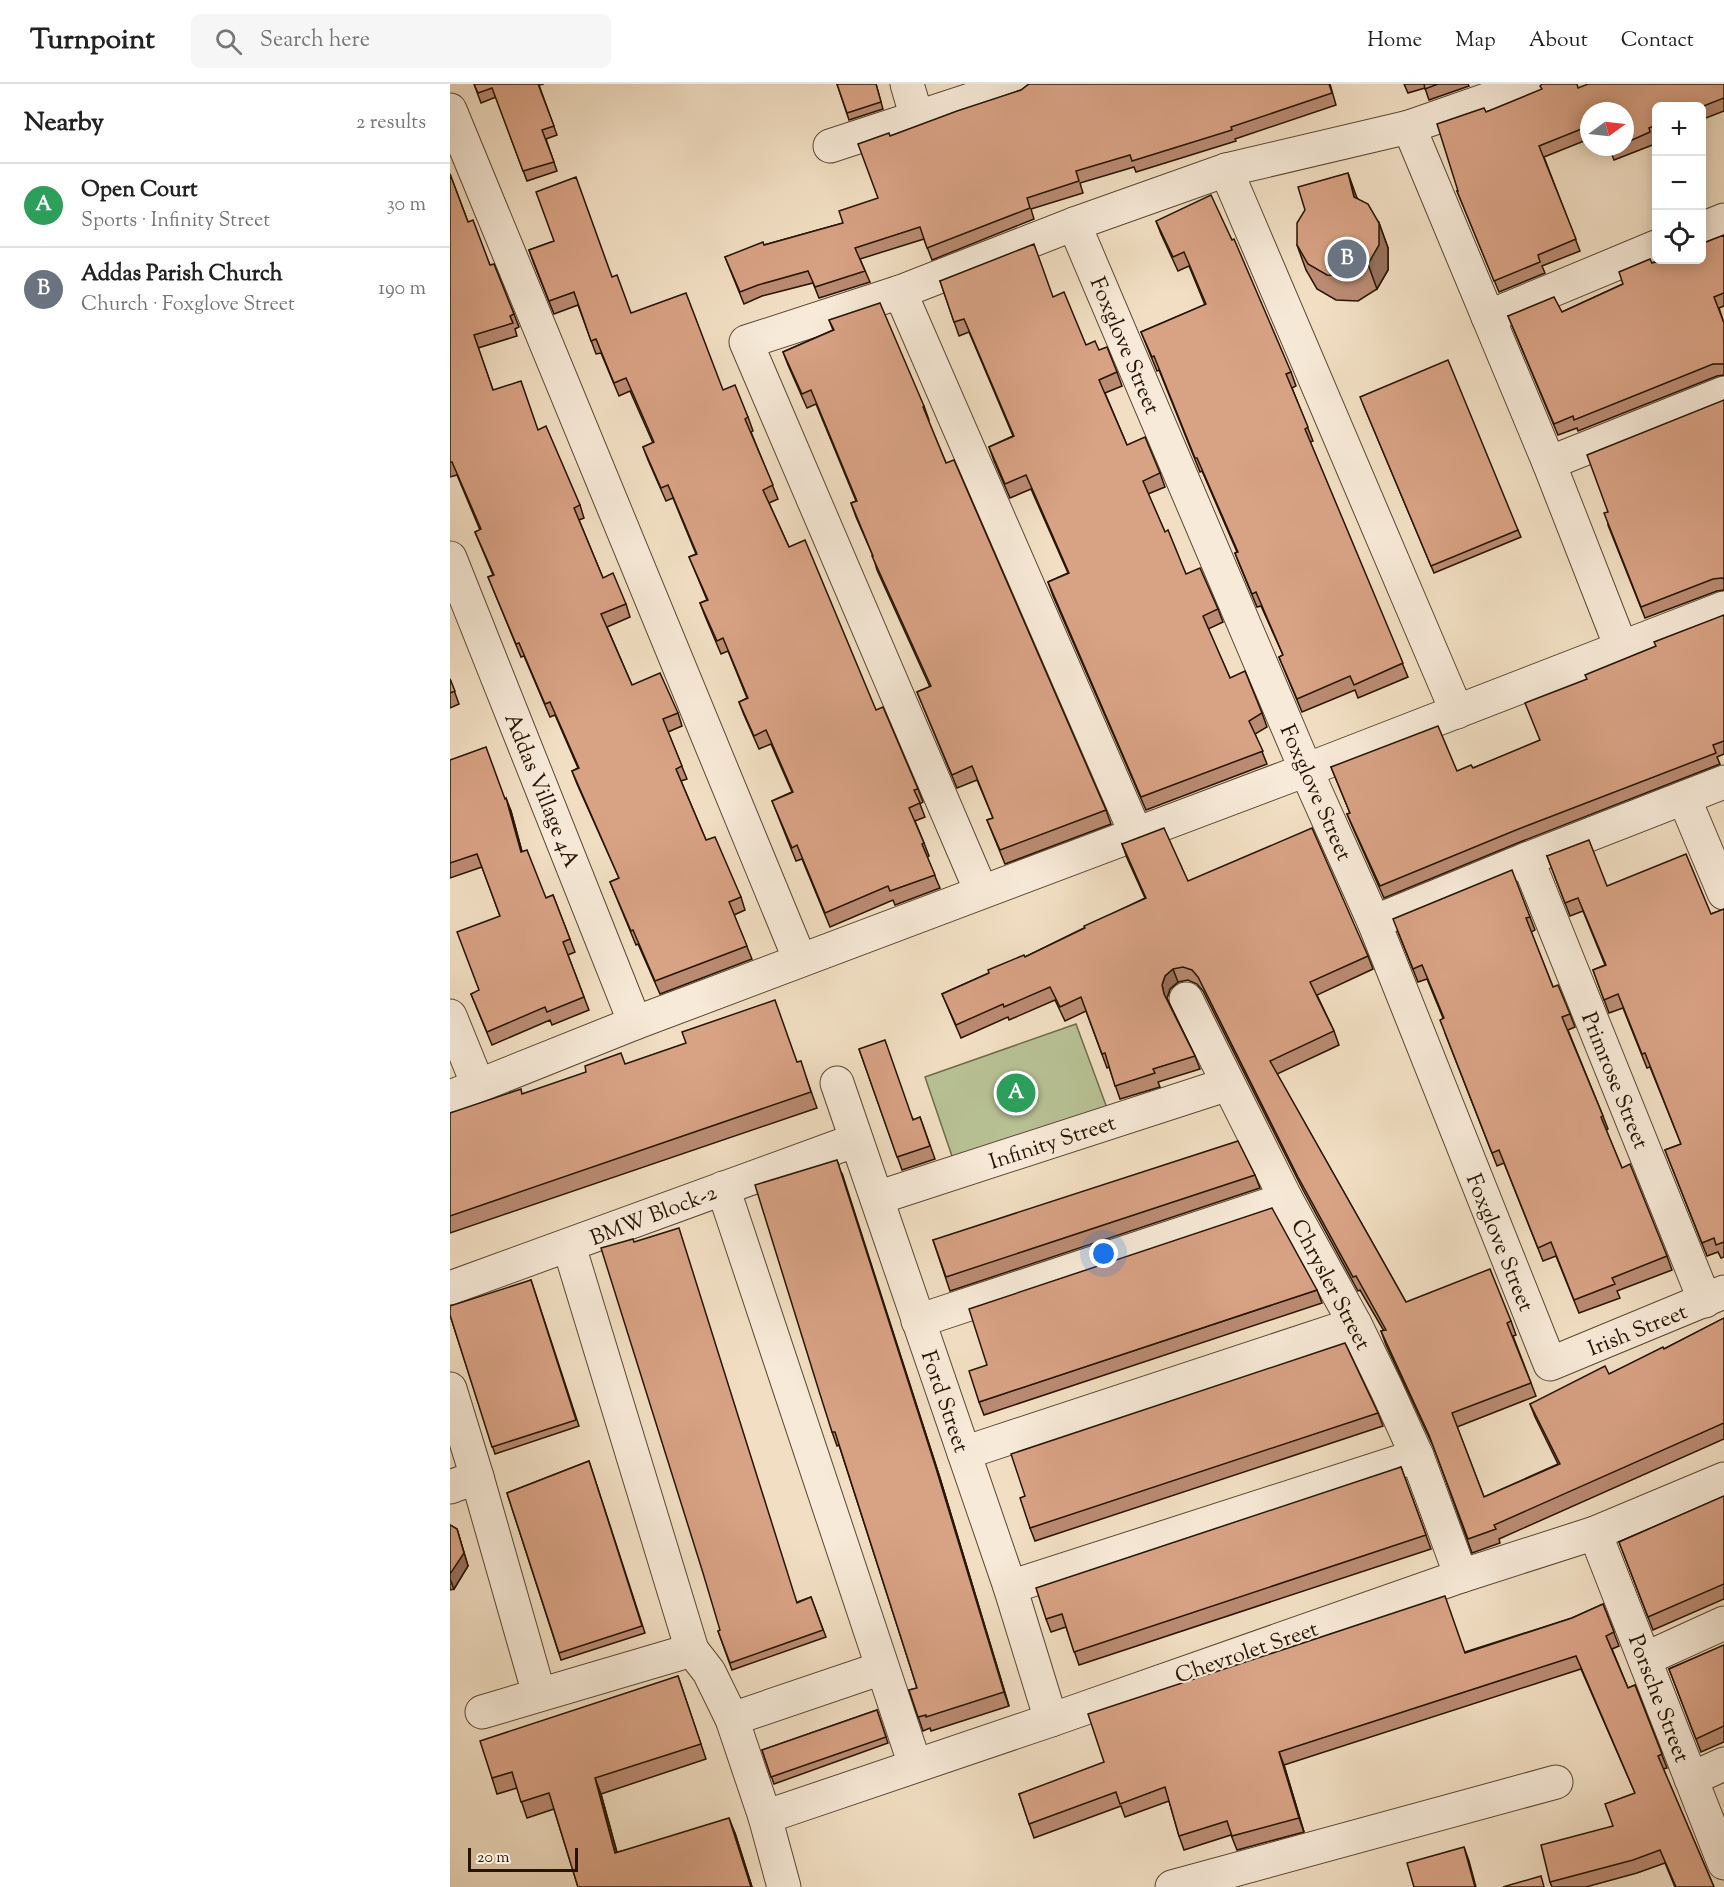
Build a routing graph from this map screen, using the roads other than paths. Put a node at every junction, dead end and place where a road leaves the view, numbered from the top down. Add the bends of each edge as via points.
1 (907, 84) edge
2 (1019, 84) edge
3 (1532, 84) edge
4 (450, 110) edge
5 (917, 118) junction
6 (1408, 127) junction
7 (830, 146) dead end
8 (1226, 170) junction
9 (1724, 220) edge
10 (1074, 224) junction
11 (1706, 227) edge
12 (1652, 249) edge
13 (900, 292) junction
14 (1488, 317) junction
15 (1724, 393) edge
16 (1549, 463) junction
17 (450, 558) edge
18 (1724, 608) edge
19 (1621, 647) junction
20 (1457, 712) junction
21 (1306, 770) junction
22 (1724, 782) edge
23 (1684, 798) junction
24 (1136, 834) junction
25 (1527, 859) junction
26 (981, 891) junction
27 (1724, 894) edge
28 (1374, 921) junction
29 (800, 960) junction
30 (1186, 999) dead end
31 (450, 1016) edge
32 (635, 1023) junction
33 (837, 1083) dead end
34 (1228, 1084) junction
35 (464, 1091) edge
36 (856, 1140) junction
37 (723, 1188) junction
38 (877, 1198) junction
39 (1286, 1199) junction
40 (569, 1246) junction
41 (450, 1288) edge
42 (1715, 1297) edge
43 (918, 1321) junction
44 (1355, 1324) junction
45 (1550, 1364) joint
46 (450, 1389) edge
47 (964, 1453) junction
48 (1417, 1456) junction
49 (1724, 1479) edge
50 (464, 1482) edge
51 (1595, 1533) junction
52 (1461, 1575) junction
53 (1010, 1587) junction
54 (1724, 1623) edge
55 (692, 1650) junction
56 (1645, 1659) junction
57 (882, 1668) junction
58 (539, 1694) junction
59 (482, 1712) dead end
60 (732, 1719) junction
61 (1051, 1720) junction
62 (1724, 1764) edge
63 (915, 1765) junction
64 (1692, 1779) junction
65 (1556, 1782) dead end
66 (765, 1816) junction
67 (1724, 1863) edge
68 (784, 1887) edge
69 (1172, 1887) edge

1 - 5 street
2 - 5 street
3 - 6 street
4 - 29 street
5 - 7 street
6 - 8 street
6 - 14 street
8 - 10 street
8 - 20 street
9 - 11 street
10 - 13 street
10 - 21 street, Foxglove Street
12 - 14 street
13 - 24 street
13 - 26 street via 746,342
14 - 16 street
15 - 16 street
16 - 19 street
17 - 32 street, Addas Village 4A
18 - 19 street
19 - 20 street
20 - 21 street
21 - 24 street
21 - 28 street, Foxglove Street
22 - 23 street
23 - 25 street
23 - 27 street
24 - 26 street
25 - 28 street
25 - 42 street, Primrose Street
26 - 29 street
28 - 45 street, Foxglove Street
29 - 32 street
30 - 34 street, Chrysler Street
31 - 35 street
32 - 35 street
33 - 36 street, Ford Street
34 - 38 street, Infinity Street
34 - 39 street, Chrysler Street
36 - 37 street, BMW Block-2
36 - 38 street, Ford Street
37 - 40 street, BMW Block-2
37 - 57 street
38 - 43 street, Ford Street
39 - 43 street
39 - 44 street, Chrysler Street
40 - 41 street, BMW Block-2
40 - 55 street
42 - 45 street, Irish Street
43 - 47 street, Ford Street
44 - 47 street
44 - 48 street, Chrysler Street
46 - 50 street
47 - 53 street, Ford Street
48 - 52 street, Chrysler Street
48 - 53 street
49 - 51 street, Chevrolet Sreet
50 - 58 street
51 - 52 street, Chevrolet Sreet
51 - 56 street, Porsche Street
52 - 61 street, Chevrolet Sreet
53 - 61 street, Ford Street
54 - 56 street
55 - 58 street
55 - 60 street via 709,1672
56 - 64 street, Porsche Street
57 - 60 street
57 - 63 street
58 - 59 street
60 - 66 street
61 - 63 street, Chevrolet Sreet
62 - 64 street
63 - 66 street, Chevrolet Sreet
64 - 67 street, Porsche Street
65 - 69 street
66 - 68 street

